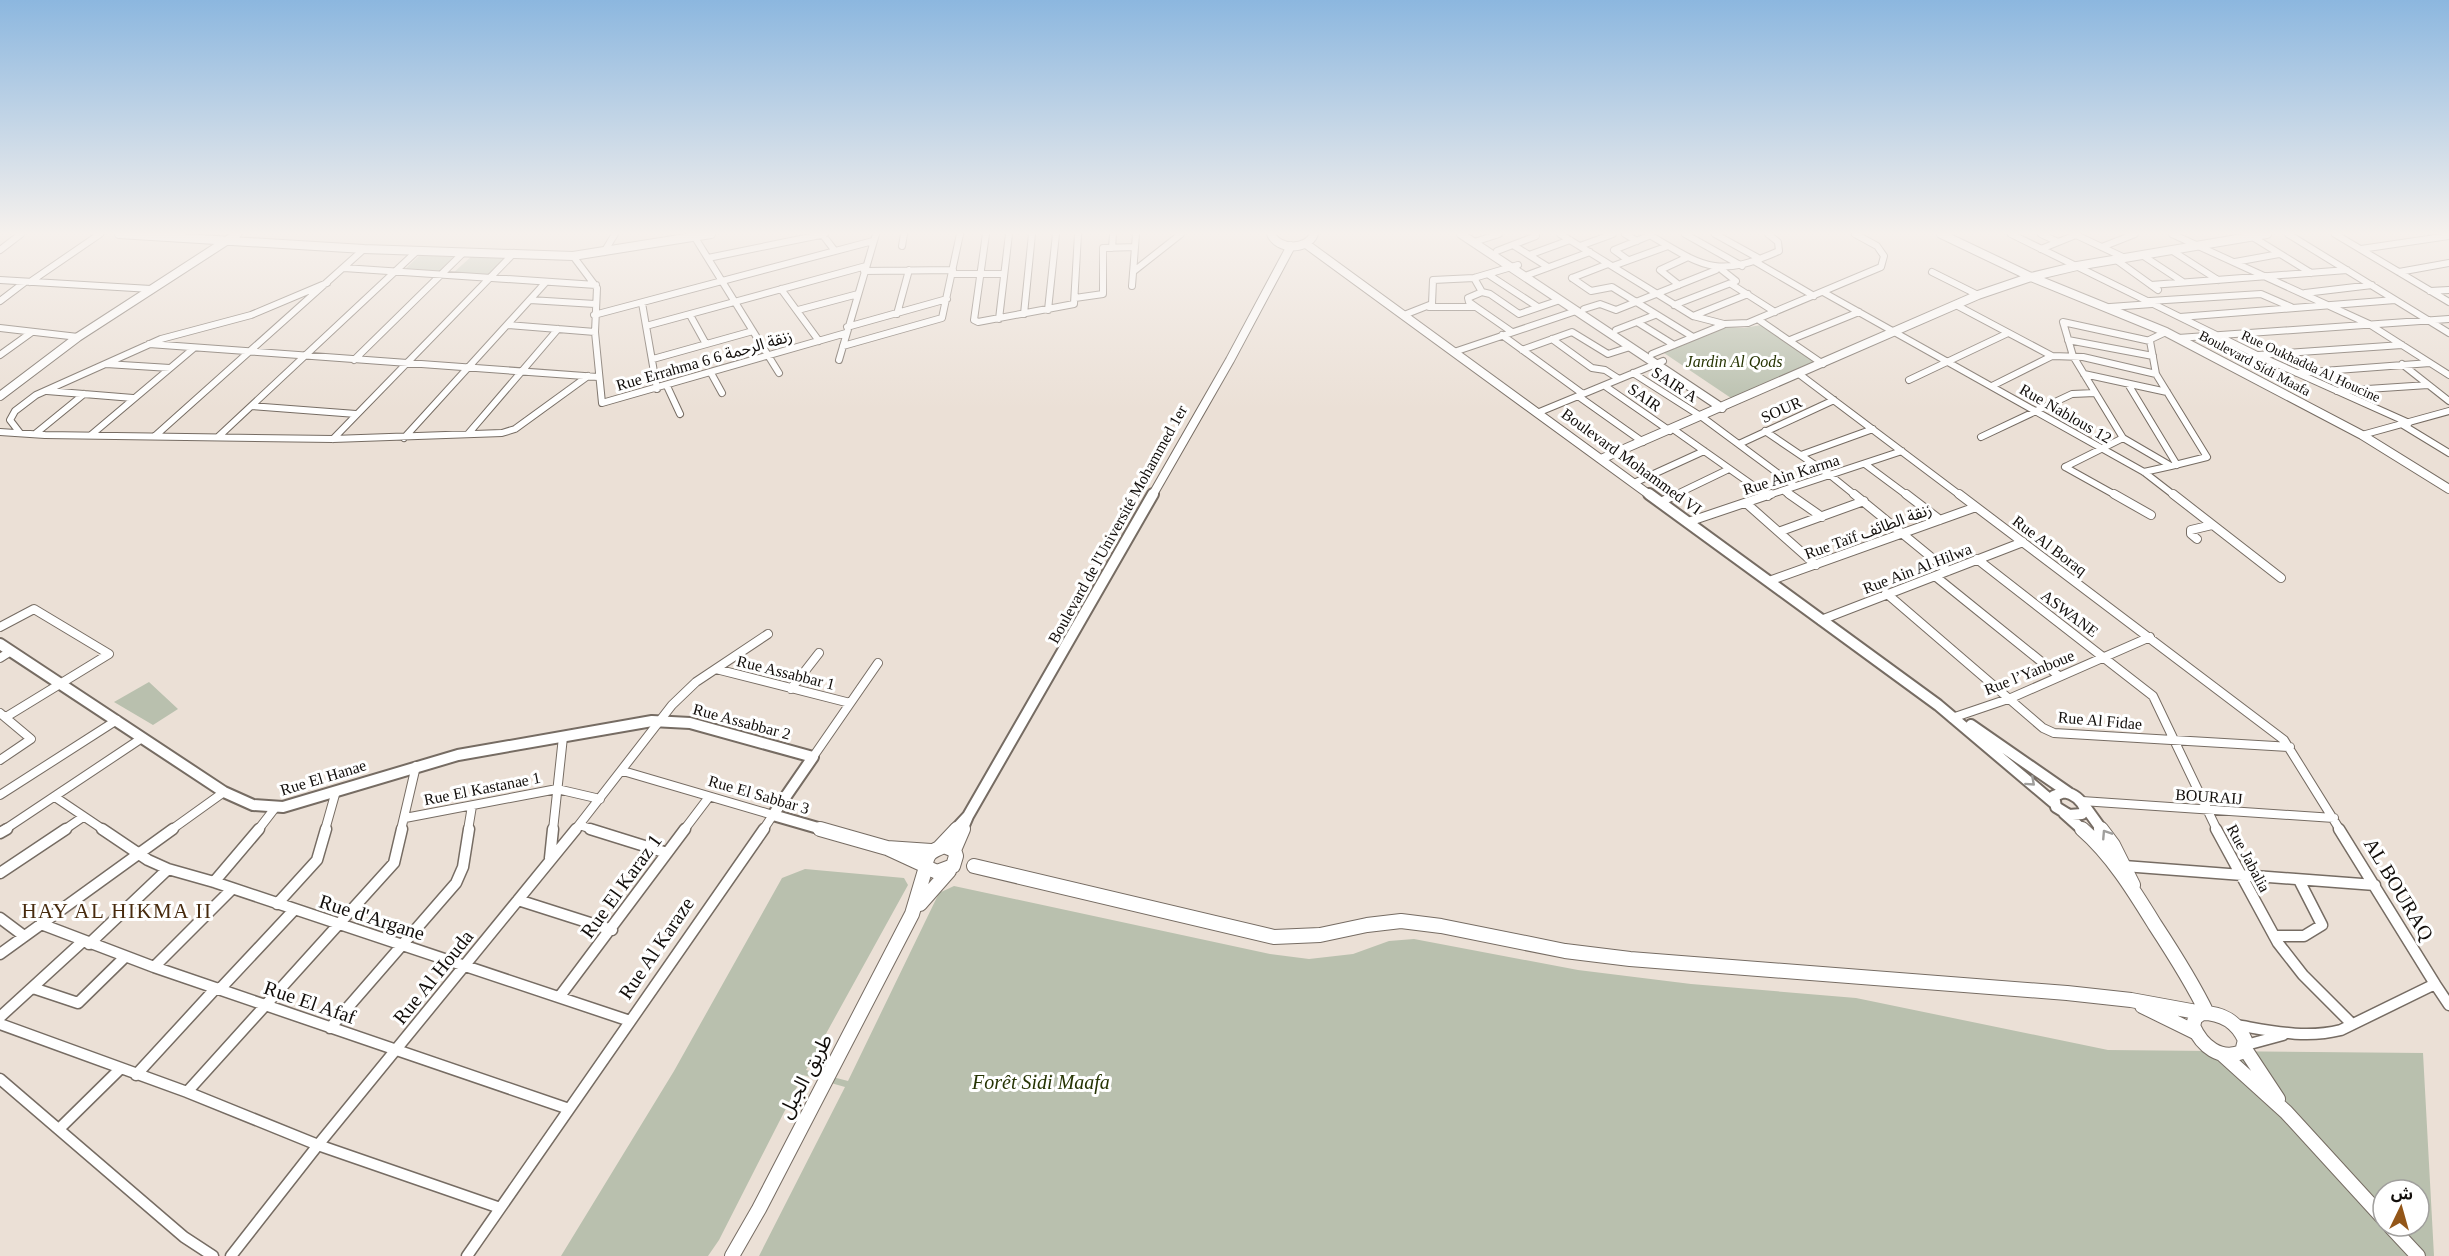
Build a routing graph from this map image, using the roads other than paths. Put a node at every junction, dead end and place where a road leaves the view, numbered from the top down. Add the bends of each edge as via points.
1 (146, 293) edge
2 (304, 293) edge
3 (316, 293) edge
4 (373, 293) edge
5 (424, 293) edge
6 (475, 293) edge
7 (537, 293) edge
8 (596, 293) edge
9 (680, 293) edge
10 (729, 293) edge
11 (768, 293) edge
12 (784, 293) edge
13 (903, 293) edge
14 (948, 293) edge
15 (978, 293) edge
16 (1002, 293) edge
17 (1026, 293) edge
18 (1050, 293) edge
19 (1075, 293) edge
20 (1103, 293) edge
21 (1265, 293) edge
22 (1373, 293) edge
23 (1434, 293) edge
24 (1481, 293) edge
25 (1484, 293) edge
26 (1516, 293) edge
27 (1551, 293) edge
28 (1554, 293) edge
29 (1621, 293) edge
30 (1660, 293) edge
31 (1708, 293) edge
32 (1809, 293) edge
33 (1822, 293) edge
34 (1825, 293) edge
35 (1973, 293) edge
36 (1985, 293) edge
37 (2072, 293) edge
38 (2130, 293) edge
39 (2300, 293) edge
40 (2314, 293) edge
41 (2384, 293) edge
42 (2433, 293) edge
43 (858, 294) joint
44 (1657, 294) junction
45 (1748, 294) joint
46 (2303, 294) junction
47 (1978, 295) junction
48 (1814, 296) junction
49 (1075, 298) junction
50 (947, 299) junction
51 (530, 300) junction
52 (1560, 300) junction
53 (2395, 300) junction
54 (735, 302) junction
55 (642, 303) junction
56 (1637, 303) junction
57 (2151, 303) junction
58 (2449, 303) edge
59 (595, 304) junction
60 (1674, 305) junction
61 (1956, 305) junction
62 (2328, 305) junction
63 (1428, 307) junction
64 (1476, 307) junction
65 (1538, 307) junction
66 (2110, 307) junction
67 (2292, 308) junction
68 (798, 310) junction
69 (1048, 310) junction
70 (1580, 310) junction
71 (1775, 312) junction
72 (1858, 312) junction
73 (897, 314) junction
74 (1024, 314) junction
75 (594, 315) junction
76 (690, 315) junction
77 (1404, 315) junction
78 (1655, 315) junction
79 (1693, 316) junction
80 (2178, 317) junction
81 (999, 319) junction
82 (2449, 319) edge
83 (1759, 320) junction
84 (2428, 320) junction
85 (1637, 322) junction
86 (1724, 324) junction
87 (2369, 324) junction
88 (507, 325) junction
89 (646, 327) junction
90 (0, 328) edge
91 (558, 329) junction
92 (847, 330) junction
93 (1616, 330) junction
94 (753, 331) junction
95 (32, 332) junction
96 (595, 332) junction
97 (1512, 332) junction
98 (1894, 332) junction
99 (2166, 332) junction
100 (2008, 333) junction
101 (2449, 333) edge
102 (1502, 335) junction
103 (2215, 335) junction
104 (78, 337) junction
105 (1693, 337) junction
106 (2178, 338) junction
107 (1552, 339) junction
108 (1790, 340) junction
109 (2068, 340) junction
110 (2149, 340) junction
111 (819, 341) junction
112 (149, 344) junction
113 (706, 344) junction
114 (1674, 345) junction
115 (2402, 345) junction
116 (843, 346) junction
117 (1630, 346) junction
118 (194, 348) junction
119 (1522, 350) junction
120 (251, 352) junction
121 (1454, 352) junction
122 (1652, 354) junction
123 (0, 355) edge
124 (2257, 355) junction
125 (768, 356) junction
126 (2052, 356) junction
127 (2073, 356) junction
128 (2153, 356) junction
129 (305, 357) junction
130 (652, 359) junction
131 (354, 360) junction
132 (839, 360) dead end
133 (1659, 362) junction
134 (1947, 362) junction
135 (1823, 363) junction
136 (2430, 363) junction
137 (105, 364) junction
138 (404, 364) junction
139 (2402, 364) junction
140 (170, 368) junction
141 (467, 368) junction
142 (521, 372) junction
143 (711, 373) junction
144 (779, 373) dead end
145 (1633, 373) junction
146 (2296, 373) junction
147 (1799, 374) junction
148 (2084, 374) junction
149 (2156, 374) junction
150 (2449, 375) edge
151 (588, 376) junction
152 (598, 377) junction
153 (1619, 379) junction
154 (1909, 380) dead end
155 (2128, 384) junction
156 (2428, 385) junction
157 (667, 386) junction
158 (1605, 386) junction
159 (1992, 386) junction
160 (657, 389) junction
161 (46, 391) junction
162 (2336, 391) junction
163 (2167, 392) junction
164 (722, 393) dead end
165 (2095, 393) junction
166 (84, 394) junction
167 (1580, 395) junction
168 (0, 396) edge
169 (133, 398) junction
170 (1834, 400) junction
171 (2449, 401) edge
172 (252, 406) junction
173 (1726, 406) junction
174 (2037, 411) junction
175 (2449, 411) edge
176 (1537, 413) junction
177 (356, 414) junction
178 (680, 414) dead end
179 (1701, 417) junction
180 (2406, 424) junction
181 (1873, 429) junction
182 (1671, 430) junction
183 (1765, 431) junction
184 (0, 432) edge
185 (20, 433) junction
186 (35, 434) junction
187 (468, 434) junction
188 (91, 435) junction
189 (2362, 435) junction
190 (155, 436) junction
191 (218, 437) junction
192 (1981, 437) dead end
193 (404, 438) junction
194 (2123, 438) junction
195 (333, 439) junction
196 (1643, 442) junction
197 (1738, 444) junction
198 (2100, 448) junction
199 (1902, 451) junction
200 (1704, 452) junction
201 (2449, 453) edge
202 (1801, 455) junction
203 (1601, 459) junction
204 (1865, 464) junction
205 (2174, 465) junction
206 (1729, 469) junction
207 (2144, 472) junction
208 (1830, 475) junction
209 (1634, 483) junction
210 (1795, 486) junction
211 (2449, 489) edge
212 (1784, 491) junction
213 (1768, 496) junction
214 (1864, 501) junction
215 (1661, 502) junction
216 (1746, 504) junction
217 (1976, 507) junction
218 (2151, 515) dead end
219 (1822, 517) junction
220 (1940, 520) junction
221 (1688, 522) junction
222 (2212, 525) junction
223 (1780, 531) junction
224 (1904, 533) junction
225 (2197, 539) dead end
226 (2023, 542) junction
227 (1977, 559) junction
228 (1816, 565) junction
229 (1948, 571) junction
230 (1935, 576) junction
231 (2281, 578) dead end
232 (1769, 581) junction
233 (1886, 593) junction
234 (1821, 620) junction
235 (0, 627) edge
236 (768, 634) dead end
237 (2150, 638) junction
238 (0, 644) edge
239 (11, 651) junction
240 (819, 653) dead end
241 (2105, 657) junction
242 (0, 658) edge
243 (878, 663) dead end
244 (716, 669) junction
245 (2059, 676) junction
246 (61, 684) junction
247 (791, 688) junction
248 (2147, 689) joint
249 (2011, 698) junction
250 (850, 703) junction
251 (2, 715) edge
252 (1955, 717) junction
253 (117, 720) junction
254 (662, 720) junction
255 (563, 737) junction
256 (142, 738) junction
257 (2175, 742) junction
258 (2287, 744) junction
259 (813, 757) junction
260 (0, 760) edge
261 (416, 766) junction
262 (622, 771) junction
263 (557, 789) junction
264 (336, 791) junction
265 (224, 792) junction
266 (2069, 793) junction
267 (0, 795) edge
268 (55, 797) junction
269 (709, 797) junction
270 (600, 800) junction
271 (2054, 803) junction
272 (2083, 803) junction
273 (472, 806) junction
274 (275, 808) junction
275 (2207, 812) junction
276 (2064, 813) junction
277 (773, 815) junction
278 (968, 816) junction
279 (83, 817) junction
280 (405, 818) junction
281 (2334, 819) junction
282 (579, 825) junction
283 (2, 828) edge
284 (887, 848) junction
285 (936, 849) junction
286 (667, 853) junction
287 (956, 853) junction
288 (138, 854) junction
289 (550, 859) junction
290 (974, 866) junction
291 (926, 867) junction
292 (2124, 867) junction
293 (168, 869) junction
294 (951, 869) junction
295 (0, 873) edge
296 (2241, 876) junction
297 (2300, 880) junction
298 (214, 882) junction
299 (2375, 885) junction
300 (232, 889) junction
301 (518, 900) junction
302 (277, 904) junction
303 (2142, 904) junction
304 (294, 910) junction
305 (912, 914) junction
306 (0, 918) edge
307 (41, 924) junction
308 (338, 925) junction
309 (612, 930) junction
310 (24, 936) junction
311 (2274, 936) junction
312 (86, 943) junction
313 (401, 945) junction
314 (0, 954) edge
315 (125, 957) junction
316 (465, 966) junction
317 (154, 967) junction
318 (2435, 984) junction
319 (33, 988) junction
320 (218, 989) junction
321 (560, 996) junction
322 (2131, 1000) junction
323 (2449, 1005) edge
324 (264, 1006) junction
325 (2209, 1014) junction
326 (0, 1017) edge
327 (630, 1021) junction
328 (2351, 1023) junction
329 (0, 1024) edge
330 (2236, 1025) junction
331 (330, 1028) junction
332 (2195, 1032) junction
333 (2287, 1033) junction
334 (2245, 1047) junction
335 (395, 1051) junction
336 (2222, 1054) junction
337 (120, 1069) junction
338 (136, 1075) junction
339 (0, 1079) edge
340 (187, 1092) junction
341 (569, 1109) junction
342 (2286, 1112) junction
343 (59, 1130) junction
344 (318, 1145) junction
345 (2371, 1205) edge
346 (500, 1208) junction
347 (2401, 1238) edge
348 (213, 1256) edge
349 (231, 1256) edge
350 (467, 1256) edge
351 (732, 1256) edge
352 (2418, 1256) edge

1 - 104 street
2 - 112 street via 251,315
3 - 120 street
4 - 129 street
5 - 131 street
6 - 138 street
7 - 51 street
8 - 59 street
9 - 55 street
10 - 54 street
11 - 54 street
12 - 68 street
13 - 73 street
14 - 50 street
15 - 81 street via 974,320
16 - 81 street
17 - 74 street
18 - 69 street
19 - 49 street
20 - 49 street
21 - 278 street, Boulevard de l'Université Mohammed 1er
22 - 77 street, Boulevard Mohammed VI
23 - 63 street
24 - 64 street via 1468,298
25 - 65 street via 1519,314
26 - 65 street
27 - 52 street
28 - 70 street
29 - 56 street
30 - 44 street
31 - 60 street
32 - 48 street
33 - 48 street
34 - 72 street, Rue Nablous 12
35 - 47 street
36 - 47 street
37 - 66 street, Boulevard Sidi Maafa
38 - 57 street, Rue Oukhadda Al Houcine
39 - 46 street
40 - 46 street
41 - 53 street
42 - 58 street
43 - 68 street
43 - 92 street
44 - 56 street
44 - 60 street
45 - 71 street
45 - 79 street
46 - 62 street
47 - 61 street
48 - 71 street
49 - 69 street via 1074,305
50 - 73 street, Rue Errahma 6 6 زنقة الرحمة
50 - 116 street via 941,319
51 - 59 street
51 - 88 street
52 - 65 street
52 - 70 street
53 - 62 street
53 - 84 street
54 - 76 street
54 - 94 street
55 - 75 street
55 - 89 street
56 - 70 street via 1616,310 1600,304
56 - 78 street
57 - 66 street
57 - 67 street via 2261,294
57 - 80 street, Rue Oukhadda Al Houcine
59 - 75 street
60 - 79 street
61 - 98 street
61 - 100 street
62 - 67 street
62 - 87 street
63 - 64 street
63 - 77 street
64 - 97 street
66 - 99 street, Boulevard Sidi Maafa
67 - 80 street
68 - 111 street
69 - 74 street
70 - 93 street
70 - 97 street
70 - 117 street
71 - 83 street
72 - 98 street, Rue Nablous 12
72 - 108 street
73 - 92 street, Rue Errahma 6 6 زنقة الرحمة
74 - 81 street
75 - 96 street
76 - 89 street
76 - 113 street
77 - 121 street, Boulevard Mohammed VI
78 - 85 street
78 - 105 street
79 - 86 street
80 - 103 street, Rue Oukhadda Al Houcine
82 - 84 street
83 - 86 street
83 - 108 street
84 - 87 street
84 - 101 street
85 - 93 street
85 - 114 street
86 - 105 street
87 - 103 street
87 - 115 street
88 - 91 street
88 - 141 street
89 - 130 street
90 - 95 street
91 - 96 street
91 - 142 street
92 - 111 street, Rue Errahma 6 6 زنقة الرحمة
92 - 116 street
93 - 122 street
94 - 113 street
94 - 125 street
95 - 104 street
95 - 123 street
96 - 152 street
97 - 102 street
98 - 134 street, Rue Nablous 12
98 - 135 street
99 - 106 street, Boulevard Sidi Maafa
99 - 110 street
100 - 126 street
100 - 134 street
102 - 119 street
102 - 121 street
103 - 106 street
103 - 124 street, Rue Oukhadda Al Houcine
104 - 168 street
105 - 114 street
106 - 189 street, Boulevard Sidi Maafa
107 - 117 street via 1572,333 1608,354
107 - 119 street
107 - 153 street via 1592,368
108 - 135 street
109 - 110 street via 2063,322
109 - 127 street
109 - 128 street
110 - 128 street
111 - 125 street, Rue Errahma 6 6 زنقة الرحمة
112 - 118 street
112 - 137 street
113 - 130 street
114 - 122 street
115 - 124 street
115 - 136 street
116 - 132 street
117 - 133 street
118 - 120 street
118 - 140 street
119 - 167 street
120 - 129 street
120 - 190 street
121 - 176 street, Boulevard Mohammed VI
122 - 133 street
124 - 146 street, Rue Oukhadda Al Houcine
125 - 143 street, Rue Errahma 6 6 زنقة الرحمة
125 - 144 street
126 - 127 street
126 - 159 street
127 - 148 street
127 - 149 street
128 - 149 street
129 - 131 street
129 - 172 street
130 - 160 street
131 - 138 street
133 - 145 street
133 - 173 street
134 - 154 street
134 - 159 street, Rue Nablous 12
135 - 147 street
136 - 139 street
136 - 150 street
137 - 140 street
137 - 161 street
138 - 141 street
138 - 177 street
139 - 146 street
139 - 156 street
140 - 169 street
141 - 142 street
141 - 193 street
142 - 151 street
142 - 187 street
143 - 157 street, Rue Errahma 6 6 زنقة الرحمة
143 - 164 street
145 - 153 street
145 - 179 street, SAIR A
146 - 162 street, Rue Oukhadda Al Houcine
147 - 170 street, Rue Al Boraq
147 - 173 street
148 - 155 street
148 - 165 street
149 - 163 street
151 - 152 street
151 - 187 street via 513,430
152 - 160 street, Rue Errahma 6 6 زنقة الرحمة via 600,402 604,403
153 - 158 street
155 - 163 street
155 - 205 street
156 - 162 street
156 - 171 street
157 - 160 street, Rue Errahma 6 6 زنقة الرحمة
157 - 178 street
158 - 167 street
158 - 182 street, SAIR
159 - 174 street, Rue Nablous 12
161 - 166 street
161 - 185 street via 12,416 10,420
162 - 180 street, Rue Oukhadda Al Houcine
163 - 205 street via 2207,457
165 - 174 street via 2072,394
165 - 194 street
166 - 169 street
166 - 186 street
167 - 176 street
167 - 196 street
169 - 188 street
170 - 181 street, Rue Al Boraq
170 - 183 street, SOUR
172 - 177 street
172 - 191 street
173 - 179 street
174 - 192 street
174 - 198 street, Rue Nablous 12
175 - 180 street
176 - 203 street, Boulevard Mohammed VI
177 - 195 street
179 - 182 street
179 - 197 street, SAIR A
180 - 189 street
180 - 201 street, Rue Oukhadda Al Houcine
181 - 199 street, Rue Al Boraq
181 - 202 street
182 - 196 street
182 - 200 street, SAIR
183 - 197 street, SOUR
183 - 202 street
184 - 185 street
185 - 186 street
186 - 188 street
187 - 193 street
188 - 190 street
189 - 211 street, Boulevard Sidi Maafa
190 - 191 street
191 - 195 street
193 - 195 street
194 - 198 street
194 - 205 street
196 - 203 street
197 - 210 street, SAIR A
198 - 207 street, Rue Nablous 12
198 - 218 street via 2065,467
199 - 204 street, Rue Ain Karma
199 - 217 street, Rue Al Boraq
200 - 206 street, SAIR
200 - 209 street
202 - 208 street
203 - 209 street, Boulevard Mohammed VI
204 - 208 street, Rue Ain Karma
204 - 220 street
205 - 207 street
206 - 213 street, SAIR
206 - 215 street
207 - 222 street, Rue Nablous 12
208 - 210 street, Rue Ain Karma
208 - 214 street
209 - 215 street, Boulevard Mohammed VI
210 - 212 street, Rue Ain Karma
212 - 213 street, Rue Ain Karma
212 - 219 street
213 - 216 street, Rue Ain Karma
214 - 219 street
214 - 224 street
215 - 221 street, Boulevard Mohammed VI
216 - 221 street, Rue Ain Karma
216 - 223 street
217 - 220 street, Rue Taïf زنقة الطائف
217 - 226 street, Rue Al Boraq
219 - 223 street
220 - 224 street, Rue Taïf زنقة الطائف
221 - 232 street, Boulevard Mohammed VI
222 - 225 street via 2191,530
222 - 231 street, Rue Nablous 12
223 - 228 street
224 - 228 street, Rue Taïf زنقة الطائف
224 - 229 street
226 - 227 street, Rue Ain Al Hilwa
226 - 237 street, Rue Al Boraq
227 - 229 street, Rue Ain Al Hilwa
227 - 241 street, ASWANE
228 - 232 street, Rue Taïf زنقة الطائف
229 - 230 street, Rue Ain Al Hilwa
230 - 233 street, Rue Ain Al Hilwa
230 - 245 street
232 - 234 street, Boulevard Mohammed VI
233 - 234 street, Rue Ain Al Hilwa
233 - 249 street, Rue Al Fidae
234 - 252 street, Boulevard Mohammed VI
235 - 246 street via 34,609 108,654
236 - 244 street, Rue Al Houda
237 - 241 street, Rue l’Yanboue
237 - 258 street, Rue Al Boraq
238 - 239 street, Rue El Hanae
239 - 242 street
239 - 246 street, Rue El Hanae
240 - 247 street
241 - 245 street, Rue l’Yanboue
241 - 248 street, ASWANE
243 - 250 street, Rue Al Karaze
244 - 247 street, Rue Assabbar 1
244 - 254 street, Rue Al Houda via 679,697
245 - 249 street, Rue l’Yanboue
246 - 251 street
246 - 253 street, Rue El Hanae
247 - 250 street, Rue Assabbar 1
248 - 257 street, Rue Jabalia
249 - 252 street, Rue l’Yanboue
249 - 257 street, Rue Al Fidae via 2043,728 2054,733
250 - 259 street, Rue Al Karaze
251 - 260 street via 30,736 29,742
252 - 266 street, Boulevard Mohammed VI
252 -> 271 street, Boulevard Mohammed VI
253 - 256 street, Rue El Hanae
253 - 267 street
254 - 255 street, Rue El Hanae
254 - 259 street, Rue Assabbar 2 via 705,727
254 - 262 street, Rue Al Houda
255 - 261 street, Rue El Hanae
255 - 263 street
256 - 265 street, Rue El Hanae
256 - 268 street
257 - 258 street, Rue Al Fidae
257 - 275 street, Rue Jabalia
258 - 281 street, AL BOURAQ
259 - 277 street, Rue Al Karaze
261 - 264 street, Rue El Hanae
261 - 280 street
262 - 269 street, Rue El Sabbar 3
262 - 270 street, Rue Al Houda
263 - 270 street, Rue El Kastanae 1
263 - 273 street, Rue El Kastanae 1
263 - 289 street
264 - 274 street, Rue El Hanae
264 - 302 street via 317,860
265 - 274 street, Rue El Hanae via 246,803
265 - 288 street
266 - 271 street via 2056,794
266 - 272 street, Boulevard Mohammed VI
268 - 279 street, Rue d'Argane
268 - 283 street
269 - 277 street, Rue El Sabbar 3
269 - 286 street, Rue El Karaz 1
270 - 282 street, Rue Al Houda
271 - 276 street, Boulevard Mohammed VI
272 - 275 street, BOURAIJ
272 - 276 street via 2082,814
292 -> 272 street
273 - 280 street, Rue El Kastanae 1
273 - 313 street via 459,877
274 - 298 street
275 - 281 street, BOURAIJ
275 - 296 street, Rue Jabalia
276 - 303 street via 2099,844
277 - 284 street, Rue El Sabbar 3
277 - 327 street, Rue Al Karaze
278 - 285 street, Boulevard de l'Université Mohammed 1er
278 - 287 street, Boulevard de l'Université Mohammed 1er
279 - 288 street, Rue d'Argane
279 - 295 street
280 - 308 street via 394,863
281 - 299 street, AL BOURAQ
282 - 286 street
282 - 289 street, Rue Al Houda
284 - 285 street, Rue El Sabbar 3
284 - 291 street, Rue El Sabbar 3
285 - 287 street
285 - 291 street via 926,858
286 - 309 street, Rue El Karaz 1
287 - 290 street
287 - 294 street
288 - 293 street, Rue d'Argane
288 - 307 street
289 - 301 street, Rue Al Houda
290 - 294 street
290 - 322 street via 1274,937 1320,935 1401,921 1630,959
291 - 294 street via 937,873
291 - 305 street
292 - 296 street
292 - 303 street
293 - 298 street, Rue d'Argane
293 - 312 street
294 - 305 street
296 - 297 street
296 - 311 street, Rue Jabalia
297 - 299 street
297 - 311 street via 2322,925 2304,936
298 - 300 street, Rue d'Argane
299 - 318 street, AL BOURAQ
300 - 302 street, Rue d'Argane
300 - 317 street
301 - 309 street
301 - 316 street, Rue Al Houda
302 - 304 street, Rue d'Argane
303 - 325 street
304 - 308 street, Rue d'Argane
304 - 320 street
305 - 351 street, طريق الجبل
306 - 310 street
307 - 310 street
307 - 312 street, Rue El Afaf
308 - 313 street, Rue d'Argane
308 - 324 street
309 - 321 street, Rue El Karaz 1
310 - 314 street
311 - 328 street, Rue Jabalia via 2302,975
312 - 315 street, Rue El Afaf
312 - 319 street
313 - 316 street, Rue d'Argane
313 - 331 street
315 - 317 street, Rue El Afaf
315 - 319 street via 78,1003
316 - 321 street, Rue d'Argane
316 - 335 street, Rue Al Houda
317 - 320 street, Rue El Afaf
318 - 323 street, AL BOURAQ
318 - 328 street
319 - 326 street
320 - 324 street, Rue El Afaf
320 - 338 street
321 - 327 street, Rue d'Argane
322 - 325 street
322 - 332 street
324 - 331 street, Rue El Afaf
324 - 340 street
325 - 330 street
325 - 332 street via 2193,1022
327 - 341 street, Rue Al Karaze
328 - 333 street via 2341,1030 2318,1035
329 - 337 street
330 - 333 street
330 - 334 street
331 - 335 street, Rue El Afaf
332 - 336 street via 2208,1047
333 - 334 street
334 - 336 street via 2234,1055
334 - 342 street
335 - 341 street, Rue El Afaf
335 - 344 street, Rue Al Houda
336 - 342 street
337 - 338 street
337 - 343 street
338 - 340 street
339 - 343 street
340 - 344 street
341 - 346 street, Rue Al Karaze
342 - 345 street
343 - 348 street via 184,1237
344 - 346 street
344 - 349 street, Rue Al Houda
346 - 350 street, Rue Al Karaze
347 - 352 street

